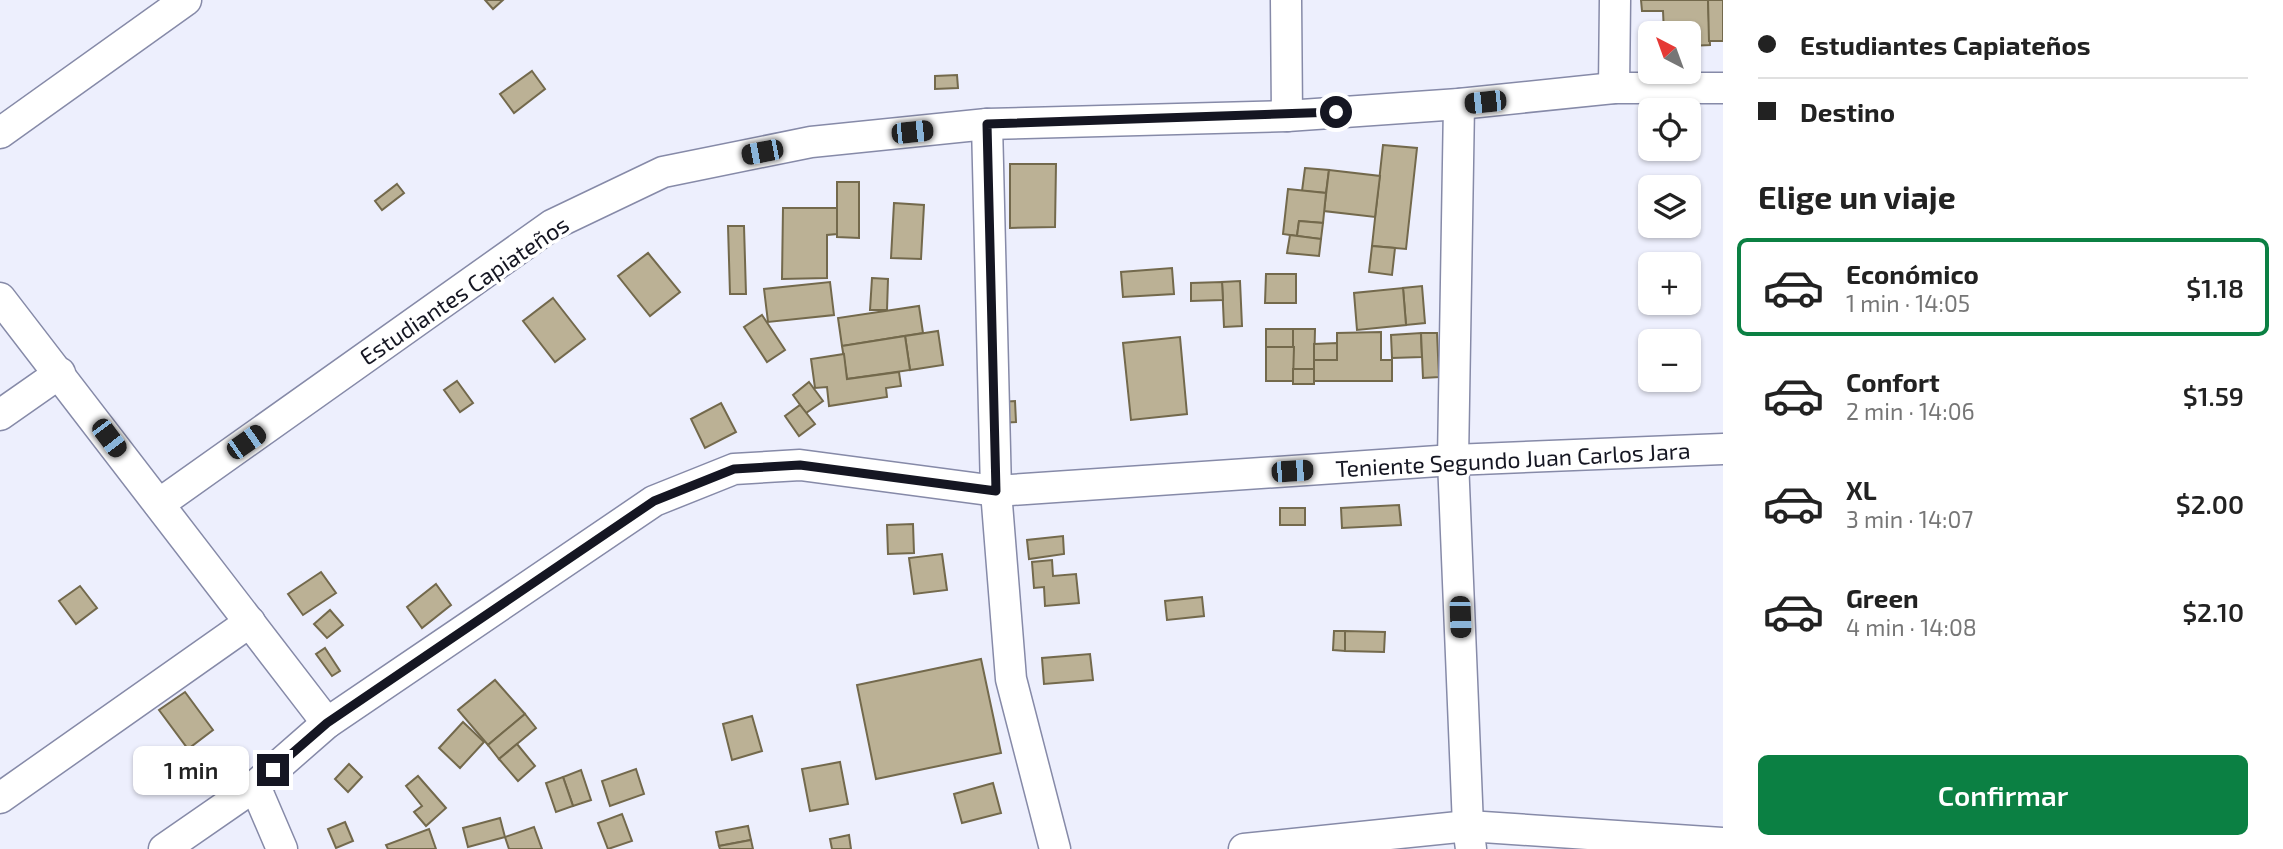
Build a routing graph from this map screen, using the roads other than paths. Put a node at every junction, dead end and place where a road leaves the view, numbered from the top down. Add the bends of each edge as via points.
1 (186, 0) edge
2 (1286, 0) edge
3 (1615, 0) edge
4 (1614, 88) junction
5 (1723, 88) edge
6 (1459, 104) junction
7 (1287, 116) junction
8 (987, 124) junction
9 (0, 133) edge
10 (0, 298) edge
11 (60, 373) junction
12 (0, 415) edge
13 (1723, 449) edge
14 (1453, 460) junction
15 (996, 491) junction
16 (159, 504) junction
17 (250, 622) junction
18 (327, 723) junction
19 (255, 786) junction
20 (0, 798) edge
21 (1470, 837) edge
22 (1723, 843) edge
23 (164, 849) edge
24 (282, 849) edge
25 (1055, 849) edge
26 (1244, 849) edge

1 - 9 street
2 - 7 street
3 - 4 street
4 - 5 street, Estudiantes Capiateños
4 - 6 street, Estudiantes Capiateños
6 - 7 street, Estudiantes Capiateños
6 - 14 street
7 - 8 street, Estudiantes Capiateños
8 - 15 street
8 - 16 street, Estudiantes Capiateños via 811,142 663,172 552,225
10 - 11 street
11 - 12 street
11 - 16 street
13 - 14 street, Teniente Segundo Juan Carlos Jara
14 - 15 street, Teniente Segundo Juan Carlos Jara
14 - 21 street
15 - 18 street, Teniente Segundo Juan Carlos Jara via 800,465 734,469 654,501
15 - 25 street via 1011,679
16 - 17 street
17 - 18 street
17 - 20 street
18 - 19 street, Teniente Segundo Juan Carlos Jara
19 - 23 street, Teniente Segundo Juan Carlos Jara
19 - 24 street
21 - 22 street
21 - 26 street

